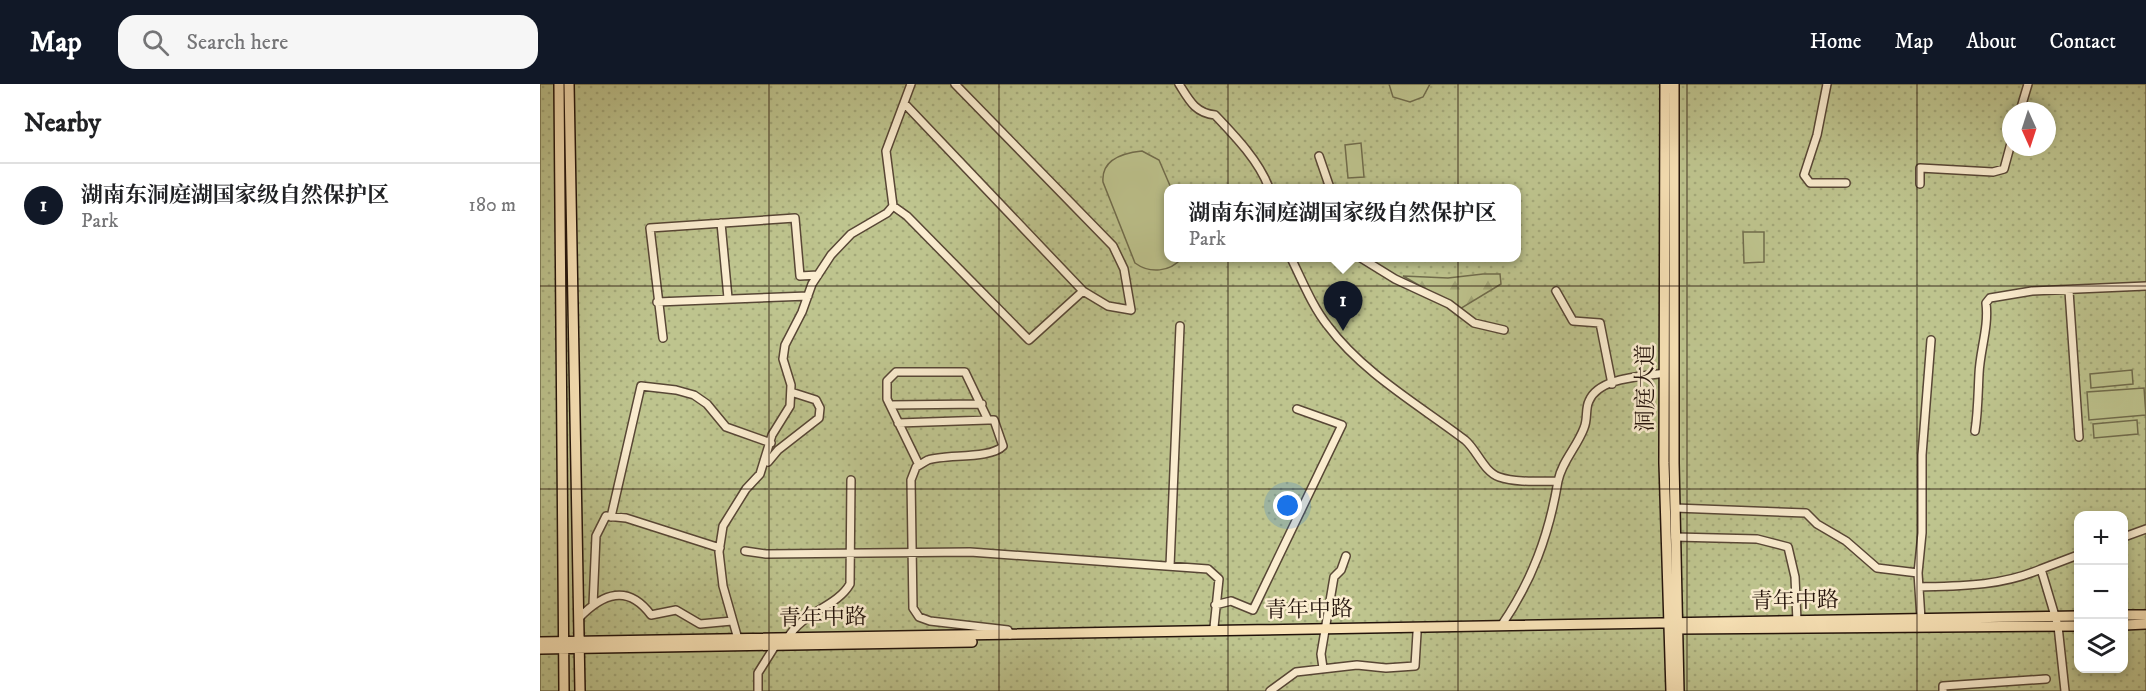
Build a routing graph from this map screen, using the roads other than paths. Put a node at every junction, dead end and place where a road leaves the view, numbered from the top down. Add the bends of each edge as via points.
1 (559, 84) edge
2 (569, 84) edge
3 (911, 84) edge
4 (955, 84) edge
5 (1179, 84) edge
6 (1665, 84) edge
7 (1674, 84) edge
8 (1827, 84) edge
9 (2028, 84) edge
10 (2023, 102) edge
11 (904, 103) junction
12 (1319, 156) dead end
13 (2008, 156) edge
14 (1846, 183) dead end
15 (1267, 184) edge
16 (1328, 184) edge
17 (1920, 184) dead end
18 (893, 206) junction
19 (721, 223) junction
20 (1292, 262) edge
21 (1367, 262) edge
22 (818, 275) junction
23 (2146, 286) edge
24 (1083, 291) junction
25 (1556, 291) dead end
26 (2069, 291) junction
27 (808, 296) junction
28 (728, 298) junction
29 (657, 302) junction
30 (1180, 326) dead end
31 (1504, 330) dead end
32 (663, 338) dead end
33 (1931, 340) dead end
34 (1664, 373) junction
35 (1612, 384) junction
36 (791, 392) junction
37 (982, 404) junction
38 (890, 405) junction
39 (1297, 409) dead end
40 (988, 420) junction
41 (898, 423) junction
42 (1975, 431) dead end
43 (2079, 437) dead end
44 (771, 443) junction
45 (919, 465) junction
46 (762, 468) junction
47 (851, 480) dead end
48 (1558, 481) junction
49 (1675, 508) junction
50 (610, 517) junction
51 (2146, 529) edge
52 (2128, 536) edge
53 (1675, 537) junction
54 (720, 548) junction
55 (746, 551) dead end
56 (1346, 556) dead end
57 (2074, 557) edge
58 (1170, 566) junction
59 (2041, 569) junction
60 (1918, 573) junction
61 (1919, 587) junction
62 (593, 605) junction
63 (1215, 605) junction
64 (2128, 615) edge
65 (2146, 615) edge
66 (2055, 616) junction
67 (2074, 616) edge
68 (579, 618) junction
69 (1921, 619) junction
70 (732, 621) junction
71 (1797, 621) junction
72 (2146, 624) edge
73 (2128, 625) edge
74 (1501, 626) junction
75 (1674, 626) junction
76 (2058, 626) junction
77 (2074, 626) edge
78 (1214, 627) dead end
79 (1325, 632) junction
80 (1417, 633) junction
81 (1010, 635) junction
82 (738, 639) junction
83 (787, 639) junction
84 (540, 642) edge
85 (563, 646) junction
86 (579, 646) junction
87 (775, 646) junction
88 (540, 649) edge
89 (1323, 668) junction
90 (2046, 679) dead end
91 (564, 691) edge
92 (580, 691) edge
93 (758, 691) edge
94 (1269, 691) edge
95 (1671, 691) edge
96 (1679, 691) edge
97 (1943, 691) edge
98 (2065, 691) edge

1 - 85 main road
2 - 68 main road
3 - 11 street
4 - 24 street via 1113,246 1124,269 1131,310 1108,306
5 - 15 street via 1191,104 1202,113 1215,115 1231,131
6 - 34 main road, 洞庭大道
7 - 49 main road, 洞庭大道
8 - 14 street via 1804,175 1810,183
9 - 10 street
11 - 18 street via 886,151
11 - 24 street
12 - 16 street
13 - 17 street via 2004,169 1994,172 1920,168
18 - 22 street via 851,234
18 - 24 street via 1029,340
19 - 22 street via 795,218 800,276
19 - 28 street
19 - 29 street via 650,228
20 - 48 street via 1327,326 1410,401 1466,441 1488,470 1497,477
21 - 31 street via 1449,304 1473,323
22 - 27 street
23 - 26 street
25 - 35 street via 1573,321 1600,323
26 - 42 street via 1990,297 1986,303 1988,318
26 - 43 street
27 - 28 street
27 - 36 street via 785,345 783,359
28 - 29 street
29 - 32 street
30 - 58 street
33 - 60 street
34 - 35 street
34 - 75 main road, 洞庭大道 via 1664,463
35 - 48 street via 1593,393 1585,427 1560,470
36 - 44 street via 790,406
36 - 46 street via 816,400 819,418
37 - 38 street
37 - 38 street via 965,372 896,372 887,381
37 - 40 street
38 - 41 street
39 - 63 street via 1342,425 1253,610 1231,601
40 - 41 street
40 - 45 street via 994,420 1003,446 999,450 929,460
41 - 45 street
44 - 46 street
44 - 50 street via 726,427 694,395 641,387
45 - 81 street via 911,480 913,608 930,621 1008,630
46 - 54 street via 723,526
47 - 83 street via 850,584 844,593 795,624
48 - 74 street via 1552,520 1538,562
49 - 53 main road, 洞庭大道
49 - 60 street via 1806,513 1877,568
50 - 54 street via 626,518
50 - 62 street via 606,516 596,536
51 - 52 street
53 - 71 street via 1756,539 1788,547 1795,577
53 - 75 main road, 洞庭大道
54 - 70 street via 723,586
55 - 58 street via 970,552
56 - 79 street via 1334,577
57 - 59 street
58 - 63 street via 1208,569 1219,579
59 - 61 street via 1999,582
59 - 66 street
60 - 61 street
61 - 69 street
62 - 68 street
62 - 70 street via 612,596 625,596 642,601 651,615 676,610 700,624
63 - 78 street
64 - 65 main road
66 - 67 main road, 青年中路
66 - 69 main road, 青年中路
66 - 76 street
68 - 86 main road
69 - 71 main road, 青年中路
70 - 82 street
71 - 75 main road, 青年中路
72 - 73 main road
74 - 75 main road, 青年中路
74 - 79 main road, 青年中路
75 - 76 main road, 青年中路
75 - 80 main road
75 - 95 main road, 洞庭大道
75 - 96 main road, 洞庭大道
76 - 77 main road, 青年中路
76 - 98 street
79 - 80 main road
79 - 81 main road, 青年中路
79 - 87 main road
79 - 89 street
80 - 89 street via 1415,666
81 - 83 main road, 青年中路
82 - 83 main road, 青年中路
82 - 86 main road, 青年中路
84 - 85 main road, 青年中路
85 - 86 main road, 青年中路
85 - 88 main road
85 - 91 main road
86 - 87 main road
86 - 92 main road
87 - 93 street via 758,672
89 - 94 street via 1296,672
90 - 97 street via 1943,686

